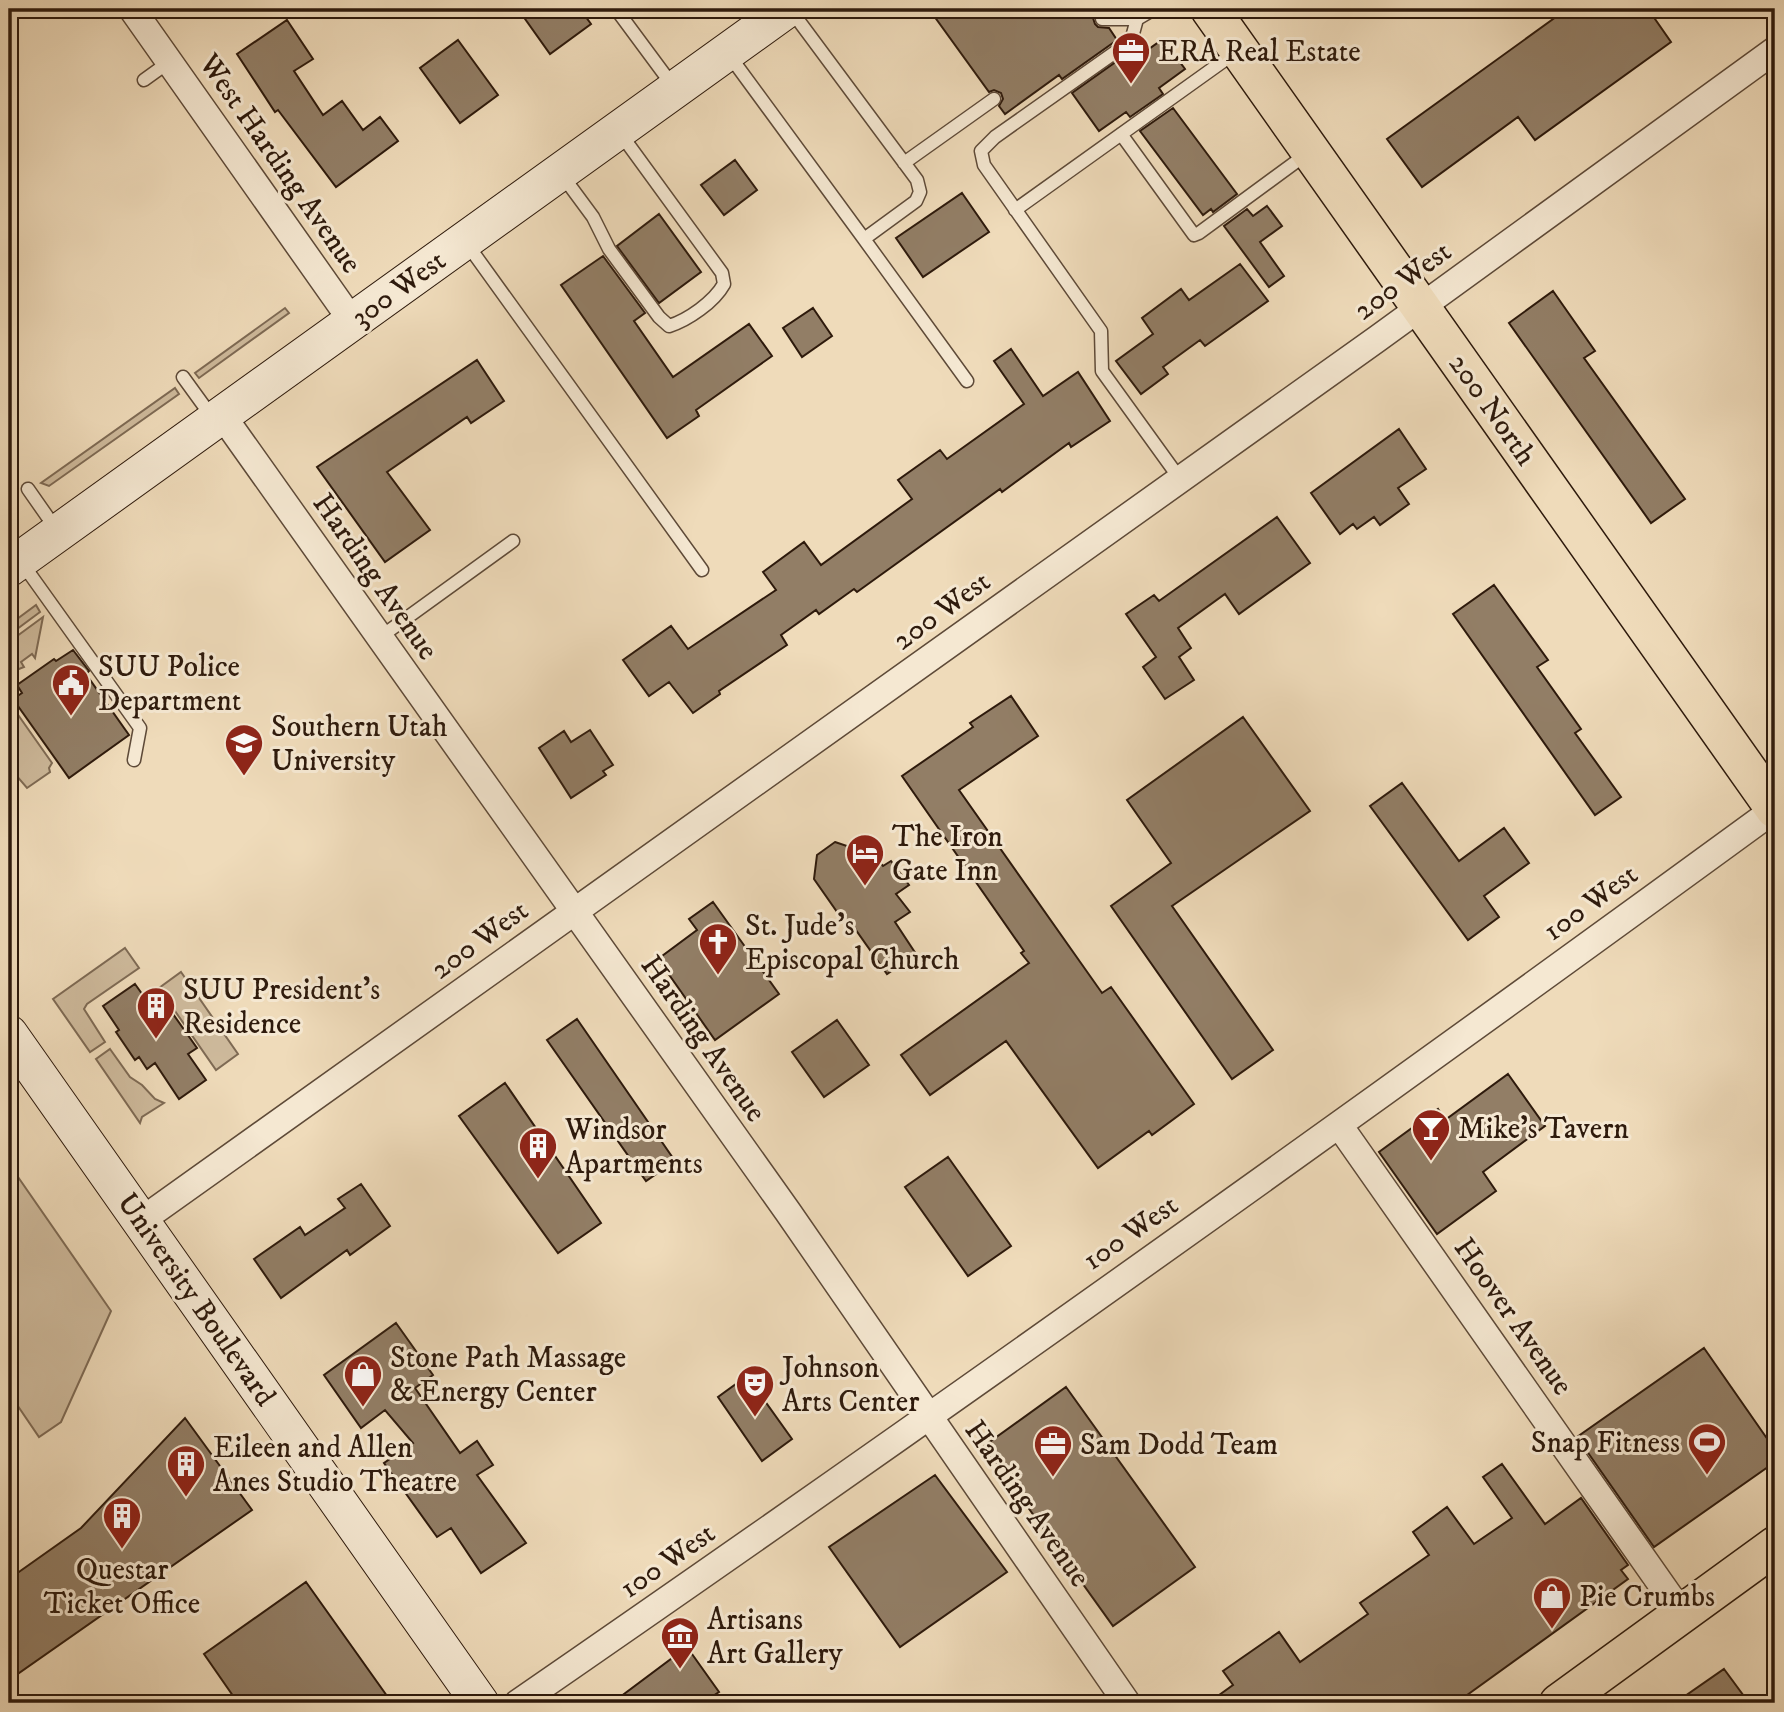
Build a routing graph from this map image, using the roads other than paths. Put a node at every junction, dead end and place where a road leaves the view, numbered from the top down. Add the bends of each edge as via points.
1 (132, 9) edge
2 (616, 9) edge
3 (789, 9) edge
4 (1154, 9) edge
5 (1210, 9) edge
6 (1102, 19) dead end
7 (1137, 19) junction
8 (1239, 50) junction
9 (1775, 50) edge
10 (727, 52) junction
11 (169, 62) junction
12 (144, 79) dead end
13 (676, 89) junction
14 (994, 99) dead end
15 (618, 130) junction
16 (1121, 134) junction
17 (1311, 151) junction
18 (904, 163) junction
19 (560, 172) junction
20 (1016, 210) junction
21 (864, 239) junction
22 (464, 241) junction
23 (1422, 307) junction
24 (352, 321) junction
25 (183, 377) dead end
26 (967, 381) dead end
27 (218, 418) junction
28 (1180, 479) junction
29 (28, 489) dead end
30 (58, 532) junction
31 (513, 541) dead end
32 (14, 564) edge
33 (702, 570) dead end
34 (379, 638) junction
35 (134, 760) dead end
36 (1775, 809) edge
37 (574, 913) junction
38 (9, 1034) edge
39 (1339, 1125) junction
40 (142, 1220) junction
41 (927, 1416) junction
42 (1775, 1546) edge
43 (1682, 1614) junction
44 (480, 1703) edge
45 (518, 1703) edge
46 (1127, 1703) edge
47 (1559, 1703) edge

1 - 11 street, West Harding Avenue
2 - 13 lane
3 - 10 street, 300 West
3 - 18 lane
4 - 7 lane
5 - 8 main road, 200 North
6 - 7 lane
7 - 20 lane via 1131,41 995,136 981,151 984,165
8 - 16 lane
8 - 17 main road, 200 North
9 - 23 street, 200 West
10 - 13 street, 300 West
10 - 21 lane
11 - 12 lane
11 - 24 street, West Harding Avenue
13 - 15 street, 300 West
14 - 18 lane
15 - 19 street, 300 West
15 - 19 lane via 722,273 724,284 719,293 681,322 669,326 659,317
16 - 17 lane via 1194,235
16 - 20 lane
17 - 23 main road, 200 North
18 - 21 lane via 917,180 920,192 916,201
19 - 22 street, 300 West
20 - 28 lane via 1101,331 1102,371
21 - 26 lane
22 - 24 street, 300 West
22 - 33 lane
23 - 28 street, 200 West
23 - 36 main road, 200 North
24 - 27 street, 300 West
25 - 27 lane
27 - 30 street, 300 West
27 - 34 street, Harding Avenue
28 - 37 street, 200 West
29 - 30 lane
30 - 32 street, 300 West
31 - 34 lane
32 - 35 lane via 140,728
34 - 37 street, Harding Avenue
36 - 39 street, 100 West
37 - 40 street, 200 West
37 - 41 street, Harding Avenue
38 - 40 street, University Boulevard
39 - 41 street, 100 West
39 - 43 street, Hoover Avenue
40 - 44 street, University Boulevard
41 - 45 street, 100 West
41 - 46 street, Harding Avenue
42 - 43 main road
43 - 47 main road

